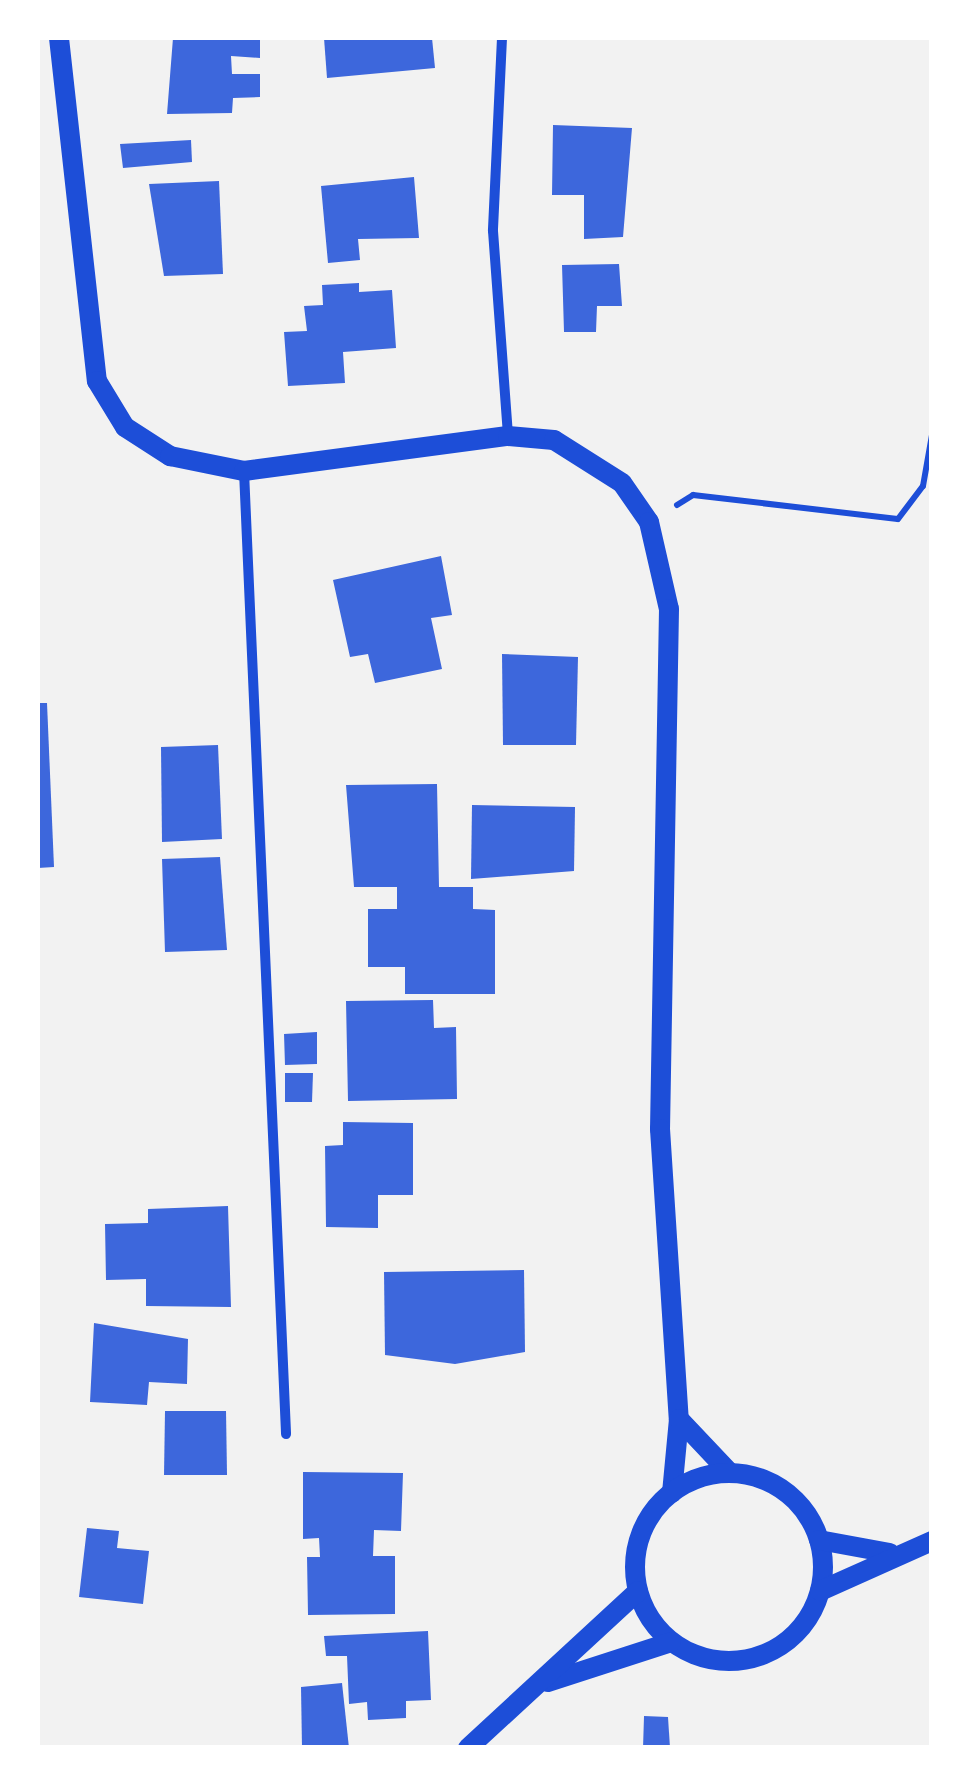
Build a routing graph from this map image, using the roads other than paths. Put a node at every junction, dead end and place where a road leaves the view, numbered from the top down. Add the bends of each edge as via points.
1 (59, 38) edge
2 (502, 38) edge
3 (508, 436) junction
4 (244, 472) junction
5 (679, 1419) junction
6 (286, 1434) dead end
7 (730, 1473) junction
8 (672, 1493) junction
9 (819, 1540) junction
10 (932, 1541) edge
11 (890, 1553) junction
12 (638, 1591) junction
13 (820, 1591) junction
14 (671, 1642) junction
15 (537, 1686) junction
16 (468, 1748) edge

1 - 4 main road via 96,381 124,427 170,456
2 - 3 street via 493,232
3 - 4 main road
3 - 5 main road via 554,440 593,460 649,522 668,608 660,1129
4 - 6 street
5 - 7 main road
5 - 8 main road
7 - 8 main road
7 - 9 main road via 794,1499
8 - 12 main road via 640,1537
9 - 11 main road
9 - 13 main road
10 - 11 main road
11 - 13 main road
12 - 14 main road
12 - 15 main road
13 - 14 main road via 786,1642 759,1656 729,1661
14 - 15 main road
15 - 16 main road

